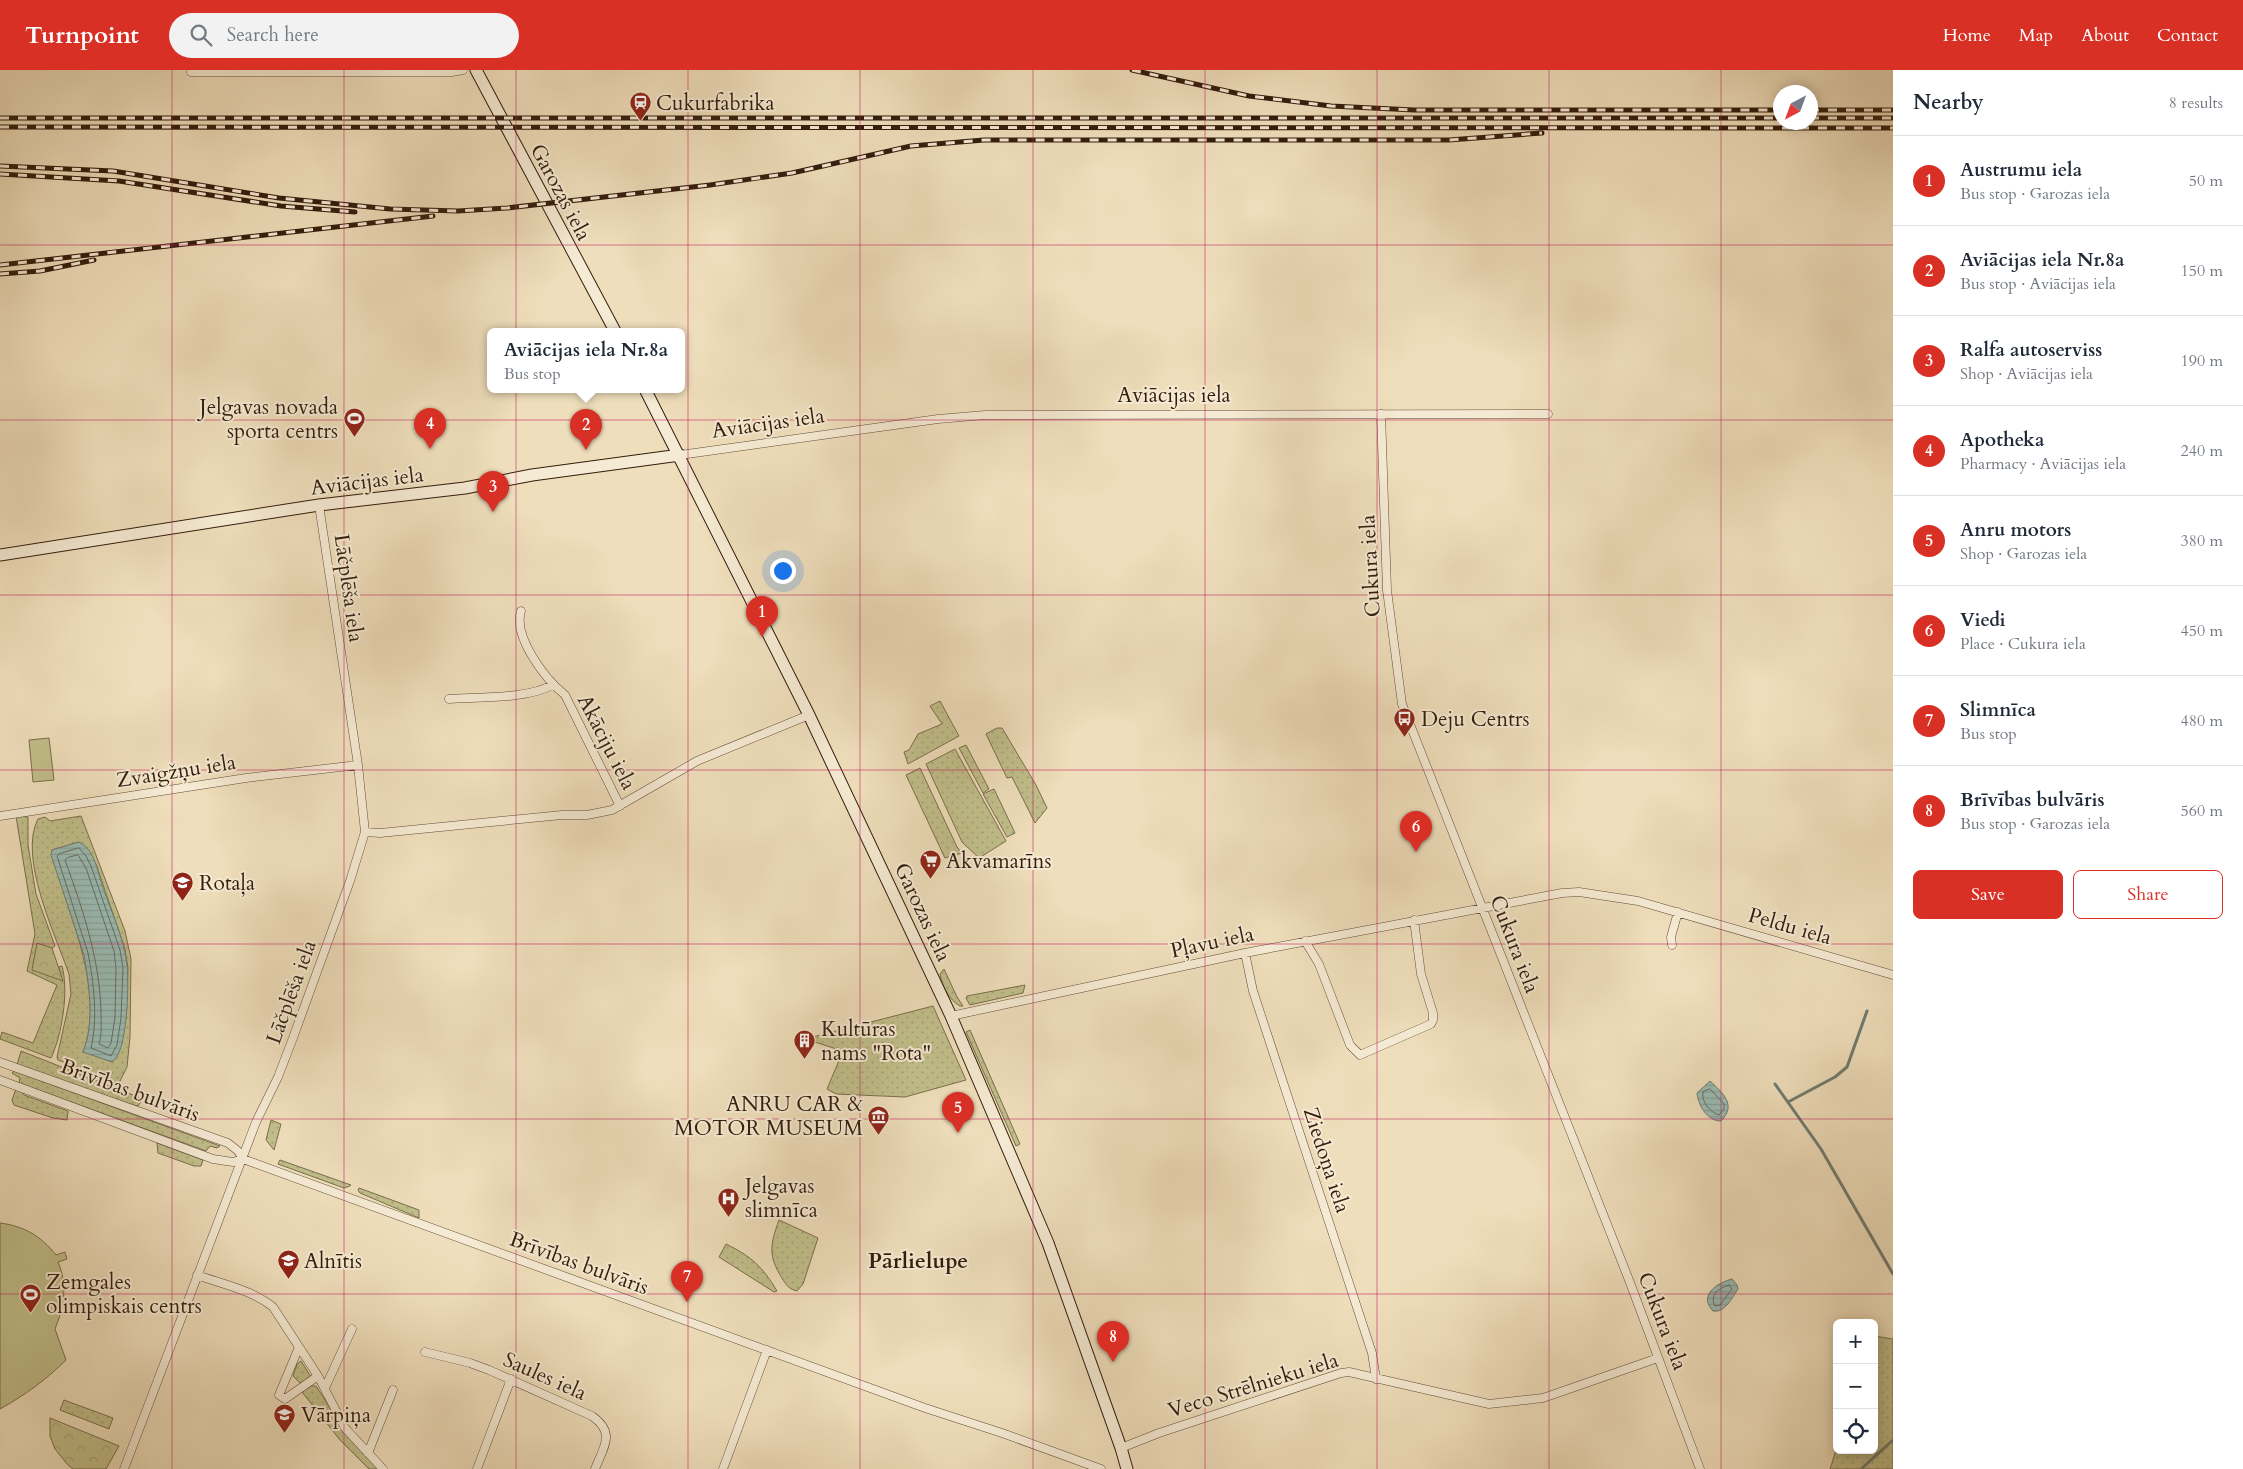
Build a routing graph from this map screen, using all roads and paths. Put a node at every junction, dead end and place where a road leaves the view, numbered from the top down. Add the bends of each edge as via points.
1 (463, 70) edge
2 (476, 70) edge
3 (191, 72) dead end
4 (613, 328) edge
5 (647, 393) edge
6 (1381, 414) junction
7 (1548, 414) dead end
8 (680, 454) junction
9 (320, 505) junction
10 (0, 555) edge
11 (521, 611) dead end
12 (552, 685) junction
13 (449, 699) dead end
14 (809, 715) junction
15 (358, 765) junction
16 (620, 806) junction
17 (0, 816) edge
18 (365, 832) junction
19 (1482, 907) junction
20 (1678, 912) junction
21 (1414, 920) junction
22 (1305, 941) junction
23 (1672, 945) dead end
24 (1245, 953) junction
25 (1893, 975) edge
26 (951, 1016) junction
27 (0, 1062) edge
28 (0, 1080) edge
29 (243, 1159) junction
30 (197, 1275) junction
31 (352, 1329) dead end
32 (299, 1347) junction
33 (767, 1350) junction
34 (425, 1352) dead end
35 (1658, 1358) junction
36 (318, 1376) junction
37 (1376, 1379) junction
38 (510, 1380) junction
39 (324, 1388) junction
40 (393, 1390) dead end
41 (1121, 1448) junction
42 (368, 1453) junction
43 (124, 1469) edge
44 (383, 1469) edge
45 (477, 1469) edge
46 (595, 1469) edge
47 (722, 1469) edge
48 (1101, 1469) edge
49 (1127, 1469) edge
50 (1700, 1469) edge

1 - 3 street
2 - 4 main road, Garozas iela
5 - 8 main road, Garozas iela
6 - 7 street, Aviācijas iela
6 - 8 street, Aviācijas iela via 985,415
6 - 19 street, Cukura iela via 1387,590 1402,704
8 - 9 main road, Aviācijas iela via 465,488
8 - 14 main road, Garozas iela
9 - 10 main road, Aviācijas iela
9 - 15 street, Lāčplēša iela
11 - 12 street via 518,620 523,637
12 - 13 street, Akāciju iela via 543,691 527,694
12 - 16 street, Akāciju iela via 565,696
14 - 16 street via 697,761
14 - 26 main road, Garozas iela
15 - 17 street, Zvaigžņu iela via 246,778
15 - 18 street, Lāčplēša iela
16 - 18 street via 587,815
18 - 29 street, Lāčplēša iela via 293,1038
19 - 20 street, Peldu iela via 1579,892 1638,901
19 - 21 street, Pļavu iela
19 - 35 street, Cukura iela
20 - 23 street
20 - 25 street, Peldu iela
21 - 22 street, Pļavu iela
21 - 22 street via 1421,974 1433,1020 1431,1024 1360,1055 1350,1045 1320,964
22 - 24 street, Pļavu iela
24 - 26 street, Pļavu iela
24 - 37 street, Ziedoņa iela via 1253,991 1372,1353
26 - 41 main road, Garozas iela via 1048,1243
27 - 29 street, Brīvības bulvāris via 228,1143 238,1150
28 - 29 street, Brīvības bulvāris via 213,1159 233,1162
29 - 30 street, Lāčplēša iela
29 - 33 street, Brīvības bulvāris
30 - 32 street via 264,1300 281,1318
30 - 43 street, Lāčplēša iela
31 - 39 street
32 - 36 street
32 - 36 street via 279,1395 285,1399
33 - 47 street
33 - 48 street, Brīvības bulvāris
34 - 38 street, Saules iela via 470,1363
35 - 37 street, Veco Strēlnieku iela via 1559,1394 1517,1402 1489,1404
35 - 50 street, Cukura iela
36 - 39 street
37 - 41 street, Veco Strēlnieku iela via 1349,1372 1333,1375 1159,1432
38 - 45 street
38 - 46 street, Saules iela via 548,1395 603,1424 606,1437
39 - 42 street via 345,1428
40 - 42 street
41 - 49 main road, Garozas iela
42 - 44 street

